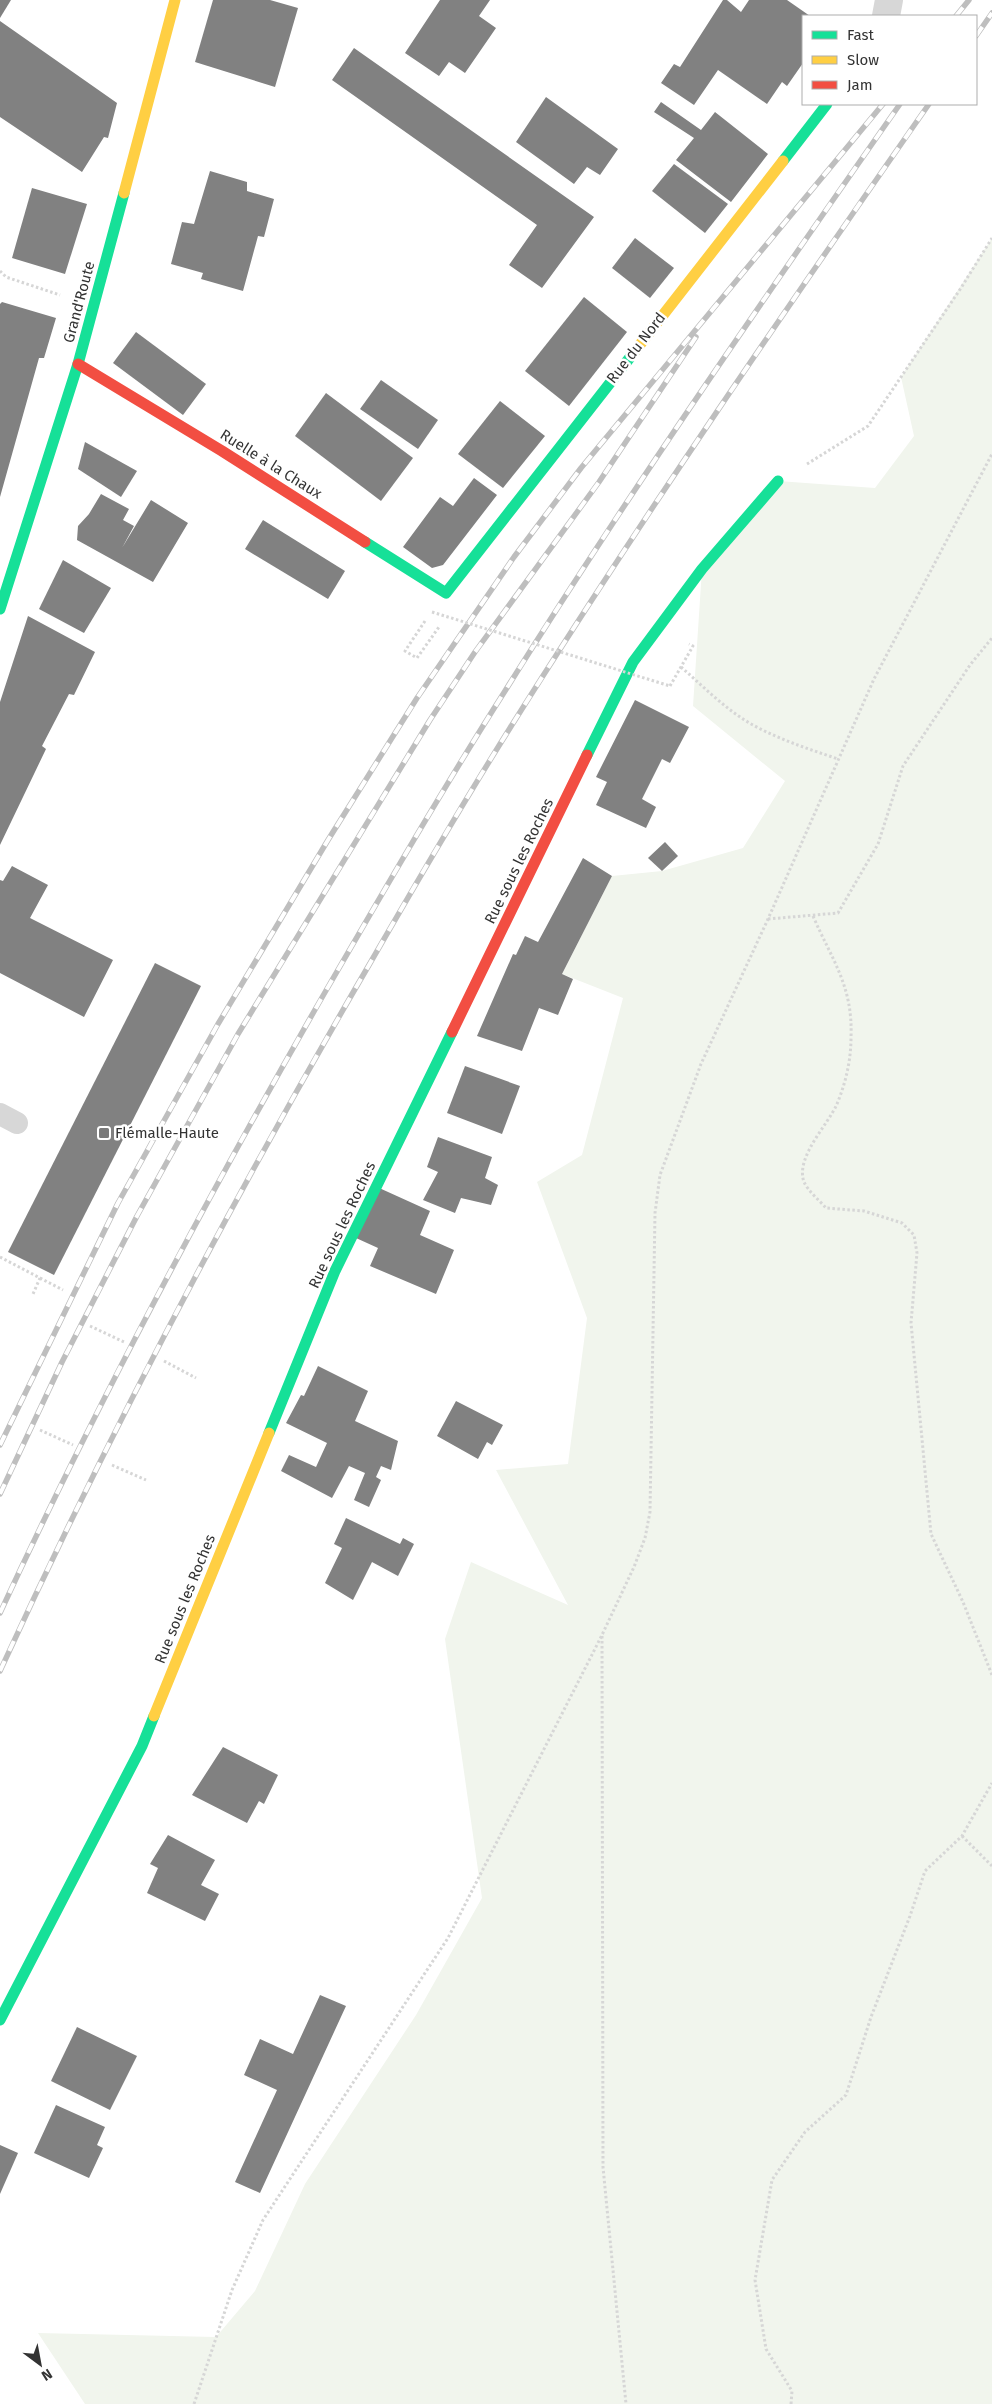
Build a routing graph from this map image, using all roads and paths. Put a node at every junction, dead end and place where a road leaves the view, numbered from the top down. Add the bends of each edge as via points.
1 (175, 0) edge
2 (889, 0) edge
3 (886, 15) edge
4 (826, 105) edge
5 (992, 238) edge
6 (0, 272) edge
7 (94, 306) junction
8 (78, 364) junction
9 (992, 454) edge
10 (778, 481) joint
11 (446, 593) joint
12 (0, 609) edge
13 (442, 623) dead end
14 (992, 638) edge
15 (681, 667) dead end
16 (670, 686) dead end
17 (838, 760) junction
18 (813, 916) junction
19 (768, 919) junction
20 (0, 1257) edge
21 (40, 1278) junction
22 (63, 1290) dead end
23 (33, 1294) dead end
24 (90, 1326) dead end
25 (124, 1342) dead end
26 (164, 1361) dead end
27 (196, 1378) dead end
28 (40, 1430) dead end
29 (73, 1444) dead end
30 (112, 1465) dead end
31 (146, 1480) dead end
32 (602, 1635) junction
33 (992, 1675) edge
34 (992, 1783) edge
35 (962, 1836) junction
36 (992, 1866) edge
37 (0, 2020) edge
38 (194, 2404) edge
39 (626, 2404) edge
40 (791, 2404) edge

1 - 7 street, Grand'Route
2 - 3 street
4 - 11 street, Rue du Nord
5 - 10 path via 868,426
6 - 7 path via 6,277
7 - 8 street, Grand'Route
8 - 11 street, Ruelle à la Chaux
8 - 12 street, Grand'Route
9 - 17 path via 874,679
10 - 37 street, Rue sous les Roches via 702,569 633,662 335,1271 142,1746
13 - 16 path, bridge via 417,658 405,651 432,612
14 - 18 path via 970,665 903,766 878,844 838,913
15 - 17 path via 751,724
17 - 19 path
18 - 19 path
18 - 33 path via 846,986 852,1036 848,1076 837,1105 803,1165 804,1182 826,1208 864,1211 902,1222 914,1235 917,1253 911,1323 931,1534
19 - 32 path via 701,1064 660,1175 655,1213 650,1512 637,1560
20 - 21 path
21 - 22 path
21 - 23 path
24 - 25 path
26 - 27 path
28 - 29 path
30 - 31 path
32 - 38 path via 448,1938 263,2220 232,2290
32 - 39 path via 603,2167
34 - 35 path
35 - 36 path
35 - 40 path via 924,1871 846,2095 805,2132 772,2180 755,2280 766,2349 792,2391

